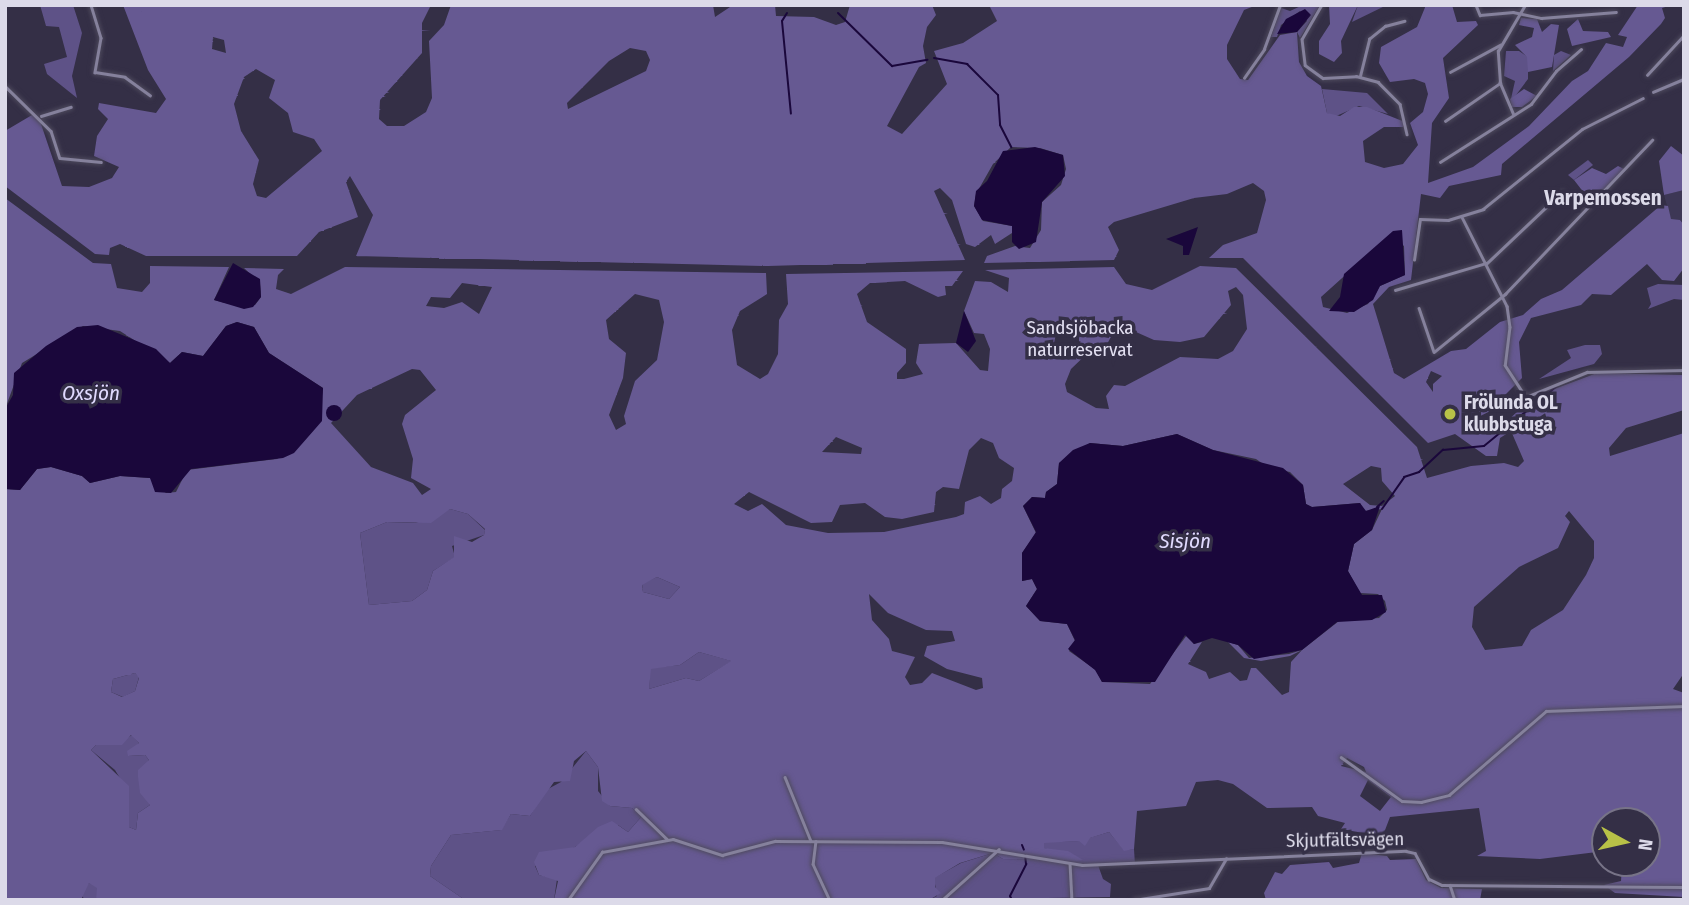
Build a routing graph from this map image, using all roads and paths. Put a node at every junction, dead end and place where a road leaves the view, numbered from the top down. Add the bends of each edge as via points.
1 (91, 5) edge
2 (1280, 5) edge
3 (1322, 5) edge
4 (1476, 5) edge
5 (1525, 5) edge
6 (1616, 12) dead end
7 (1521, 13) junction
8 (1404, 21) dead end
9 (1684, 35) edge
10 (1500, 45) junction
11 (1581, 49) dead end
12 (1450, 72) dead end
13 (1647, 75) dead end
14 (1360, 76) junction
15 (1244, 78) dead end
16 (1684, 79) edge
17 (1500, 83) junction
18 (5, 86) edge
19 (1653, 92) dead end
20 (150, 95) dead end
21 (1643, 98) dead end
22 (71, 107) dead end
23 (1513, 114) junction
24 (39, 116) junction
25 (1445, 121) dead end
26 (1407, 134) dead end
27 (1651, 140) dead end
28 (101, 162) dead end
29 (1440, 162) dead end
30 (1562, 192) dead end
31 (1462, 217) junction
32 (1414, 260) dead end
33 (1486, 263) junction
34 (1395, 290) dead end
35 (1502, 297) junction
36 (1419, 308) dead end
37 (1684, 370) edge
38 (1684, 706) edge
39 (1341, 757) dead end
40 (785, 777) dead end
41 (636, 809) dead end
42 (667, 839) junction
43 (811, 842) junction
44 (816, 842) junction
45 (999, 849) junction
46 (1226, 858) junction
47 (1070, 863) junction
48 (1450, 885) junction
49 (1684, 887) edge
50 (568, 900) edge
51 (830, 900) edge
52 (942, 900) edge
53 (1072, 900) edge
54 (1134, 900) edge
55 (1455, 900) edge

1 - 20 street via 101,38 95,72 125,77
2 - 15 street via 1264,49
3 - 14 street via 1302,39 1305,65 1323,78
4 - 7 street via 1479,14
5 - 7 street
6 - 7 street via 1541,18
7 - 10 street
8 - 14 street via 1385,26 1371,37
9 - 13 street
10 - 12 street
10 - 17 street
11 - 23 street via 1556,71 1534,102
14 - 26 street via 1378,82 1396,99 1407,120
16 - 19 street
17 - 23 street
17 - 25 street
18 - 24 street
21 - 31 street via 1583,128 1494,202
22 - 24 street
23 - 29 street
24 - 28 street via 54,135 60,158
27 - 35 street
30 - 33 street
31 - 32 street via 1420,219
31 - 33 street
33 - 34 street
33 - 35 street
35 - 36 street via 1434,352
35 - 37 street via 1510,320 1505,365 1514,386 1528,398 1587,372
38 - 39 street via 1546,711 1449,795 1433,800 1402,801
40 - 43 street
41 - 42 street
42 - 43 street via 683,839 722,855 768,841
42 - 50 street via 602,852
43 - 44 street
44 - 45 street via 928,841
44 - 51 street via 813,863
45 - 47 street
45 - 52 street
46 - 47 street
46 - 48 street, Skjutfältsvägen via 1410,851 1431,881
46 - 54 street via 1209,888
47 - 53 street
48 - 49 street
48 - 55 street

